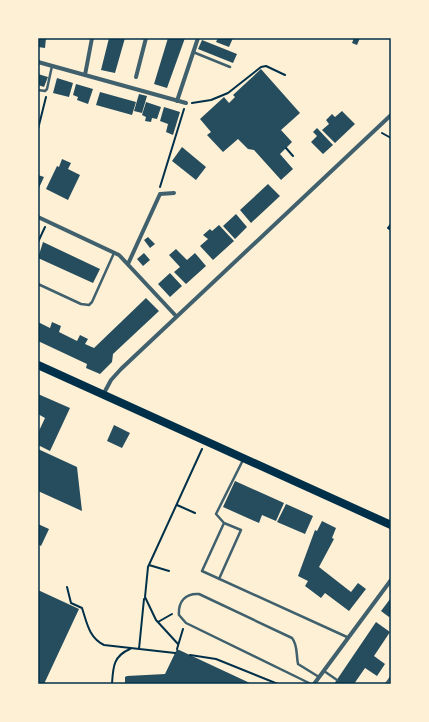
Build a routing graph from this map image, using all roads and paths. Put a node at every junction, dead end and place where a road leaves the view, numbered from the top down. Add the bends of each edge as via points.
1 (92, 38) edge
2 (146, 38) edge
3 (198, 38) edge
4 (193, 52) junction
5 (38, 62) edge
6 (52, 66) junction
7 (230, 67) dead end
8 (85, 75) junction
9 (285, 75) dead end
10 (136, 77) dead end
11 (38, 90) edge
12 (45, 91) junction
13 (177, 101) junction
14 (186, 103) junction
15 (391, 115) edge
16 (38, 129) edge
17 (286, 148) dead end
18 (293, 156) dead end
19 (174, 193) dead end
20 (160, 194) junction
21 (38, 217) edge
22 (47, 221) junction
23 (391, 224) edge
24 (391, 230) edge
25 (38, 242) edge
26 (114, 252) junction
27 (128, 264) junction
28 (38, 284) edge
29 (176, 316) junction
30 (38, 365) edge
31 (103, 395) junction
32 (206, 441) junction
33 (244, 458) junction
34 (177, 505) junction
35 (195, 513) dead end
36 (224, 522) junction
37 (391, 525) edge
38 (149, 565) junction
39 (169, 571) dead end
40 (219, 579) junction
41 (391, 580) edge
42 (67, 587) dead end
43 (145, 597) junction
44 (179, 610) junction
45 (158, 622) junction
46 (186, 623) junction
47 (347, 637) junction
48 (178, 644) junction
49 (131, 648) junction
50 (139, 649) junction
51 (177, 649) dead end
52 (175, 653) dead end
53 (190, 655) dead end
54 (324, 671) junction
55 (319, 677) junction
56 (391, 677) edge
57 (337, 680) dead end
58 (112, 684) edge
59 (278, 684) edge
60 (313, 684) edge
61 (386, 684) edge

1 - 8 street
2 - 10 street
3 - 4 street
4 - 7 lane
4 - 13 street
5 - 6 street
6 - 8 street
6 - 12 lane
8 - 13 street
9 - 14 path via 266,66 261,67 228,93 211,100
11 - 12 lane
12 - 16 path via 47,96
13 - 14 street
14 - 20 path via 160,182
15 - 29 street
17 - 18 path
19 - 20 street
20 - 27 street
21 - 22 street
22 - 25 path
22 - 26 street
23 - 24 path via 388,228
26 - 27 street
26 - 28 lane via 89,305 81,304
27 - 29 street
29 - 31 street via 115,375
30 - 31 main road
31 - 32 main road
32 - 33 main road
32 - 34 path
33 - 36 lane via 216,514
33 - 37 main road
34 - 35 path
34 - 38 path
36 - 40 lane via 202,571
36 - 40 lane via 241,530
38 - 39 path
38 - 43 path
40 - 47 lane
41 - 47 street
42 - 49 path via 71,603 82,608 92,637 104,645
43 - 45 path
43 - 50 path
44 - 45 path
44 - 46 lane via 179,615
44 - 55 lane via 186,596 191,593 198,594 292,638 297,649 298,664
45 - 48 path
46 - 48 path
46 - 60 lane
47 - 54 street
48 - 51 path
49 - 50 path
49 - 58 path via 121,653 114,663
50 - 52 path
53 - 59 path via 216,659
54 - 55 street
54 - 57 lane
55 - 60 street
56 - 61 lane

